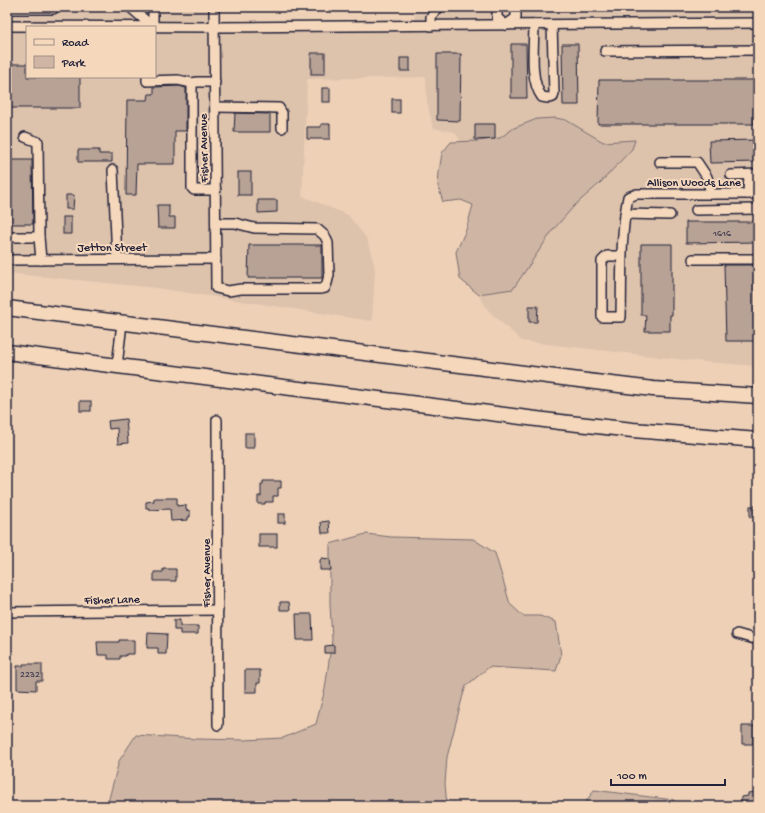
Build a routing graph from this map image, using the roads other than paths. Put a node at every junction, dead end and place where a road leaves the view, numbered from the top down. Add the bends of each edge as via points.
1 (130, 7) edge
2 (153, 7) edge
3 (214, 7) edge
4 (439, 7) edge
5 (497, 7) edge
6 (516, 7) edge
7 (53, 8) edge
8 (13, 9) dead end
9 (758, 23) edge
10 (506, 25) junction
11 (534, 25) junction
12 (552, 25) junction
13 (7, 26) edge
14 (37, 26) edge
15 (53, 26) edge
16 (152, 26) edge
17 (153, 26) edge
18 (431, 26) junction
19 (156, 27) edge
20 (214, 27) junction
21 (758, 50) edge
22 (605, 51) dead end
23 (149, 79) edge
24 (215, 82) junction
25 (192, 83) junction
26 (215, 108) junction
27 (282, 128) dead end
28 (25, 137) dead end
29 (660, 162) dead end
30 (113, 170) dead end
31 (753, 174) edge
32 (731, 175) dead end
33 (216, 190) junction
34 (711, 194) junction
35 (726, 194) junction
36 (748, 194) junction
37 (758, 194) edge
38 (758, 209) edge
39 (696, 210) dead end
40 (726, 210) junction
41 (625, 214) junction
42 (670, 215) dead end
43 (216, 223) junction
44 (8, 237) dead end
45 (39, 237) junction
46 (622, 256) junction
47 (117, 259) junction
48 (216, 259) junction
49 (693, 259) dead end
50 (758, 259) edge
51 (7, 260) edge
52 (41, 260) junction
53 (7, 308) edge
54 (122, 323) junction
55 (7, 352) edge
56 (117, 366) junction
57 (758, 396) edge
58 (217, 420) dead end
59 (758, 440) edge
60 (218, 610) junction
61 (7, 612) edge
62 (737, 634) dead end
63 (758, 640) edge
64 (218, 725) dead end

1 - 16 street
2 - 17 street
3 - 20 street, Fisher Avenue
4 - 18 street via 431,17
5 - 10 street via 497,18
6 - 10 street via 516,18
7 - 8 street
7 - 15 street
9 - 12 street
10 - 11 street
10 - 18 street
11 - 12 street
11 - 12 street via 536,85 542,97 548,98 554,94
13 - 14 street
14 - 15 street
18 - 20 street
19 - 20 street
20 - 24 street, Fisher Avenue
21 - 22 street
23 - 25 street
24 - 25 street
24 - 26 street, Fisher Avenue
25 - 33 street via 192,188
26 - 27 street via 279,108 282,113
26 - 33 street, Fisher Avenue
28 - 45 street via 38,142
29 - 34 street via 697,162 707,177
30 - 47 street
31 - 32 street
31 - 36 street
33 - 43 street, Fisher Avenue
34 - 35 street, Allison Woods Lane
34 - 41 street, Allison Woods Lane via 637,194 628,197
35 - 36 street, Allison Woods Lane
35 - 40 street
36 - 37 street, Allison Woods Lane
38 - 40 street
39 - 40 street
41 - 42 street
41 - 46 street, Allison Woods Lane
43 - 48 street, Fisher Avenue
43 - 48 street, Fisher Avenue via 234,223 254,228 317,229 328,243 329,275 327,284 320,289 228,291 216,288
44 - 45 street
45 - 52 street
46 - 46 street, Allison Woods Lane via 621,317 602,317 602,261 607,256
47 - 48 street, Jetton Street
47 - 52 street, Jetton Street
49 - 50 street
51 - 52 street, Jetton Street
53 - 54 highway
54 - 56 street
54 - 57 highway via 653,389
55 - 56 highway
56 - 59 highway via 560,422
58 - 60 street, Fisher Avenue
60 - 61 street, Fisher Lane
60 - 64 street, Fisher Avenue
62 - 63 street

